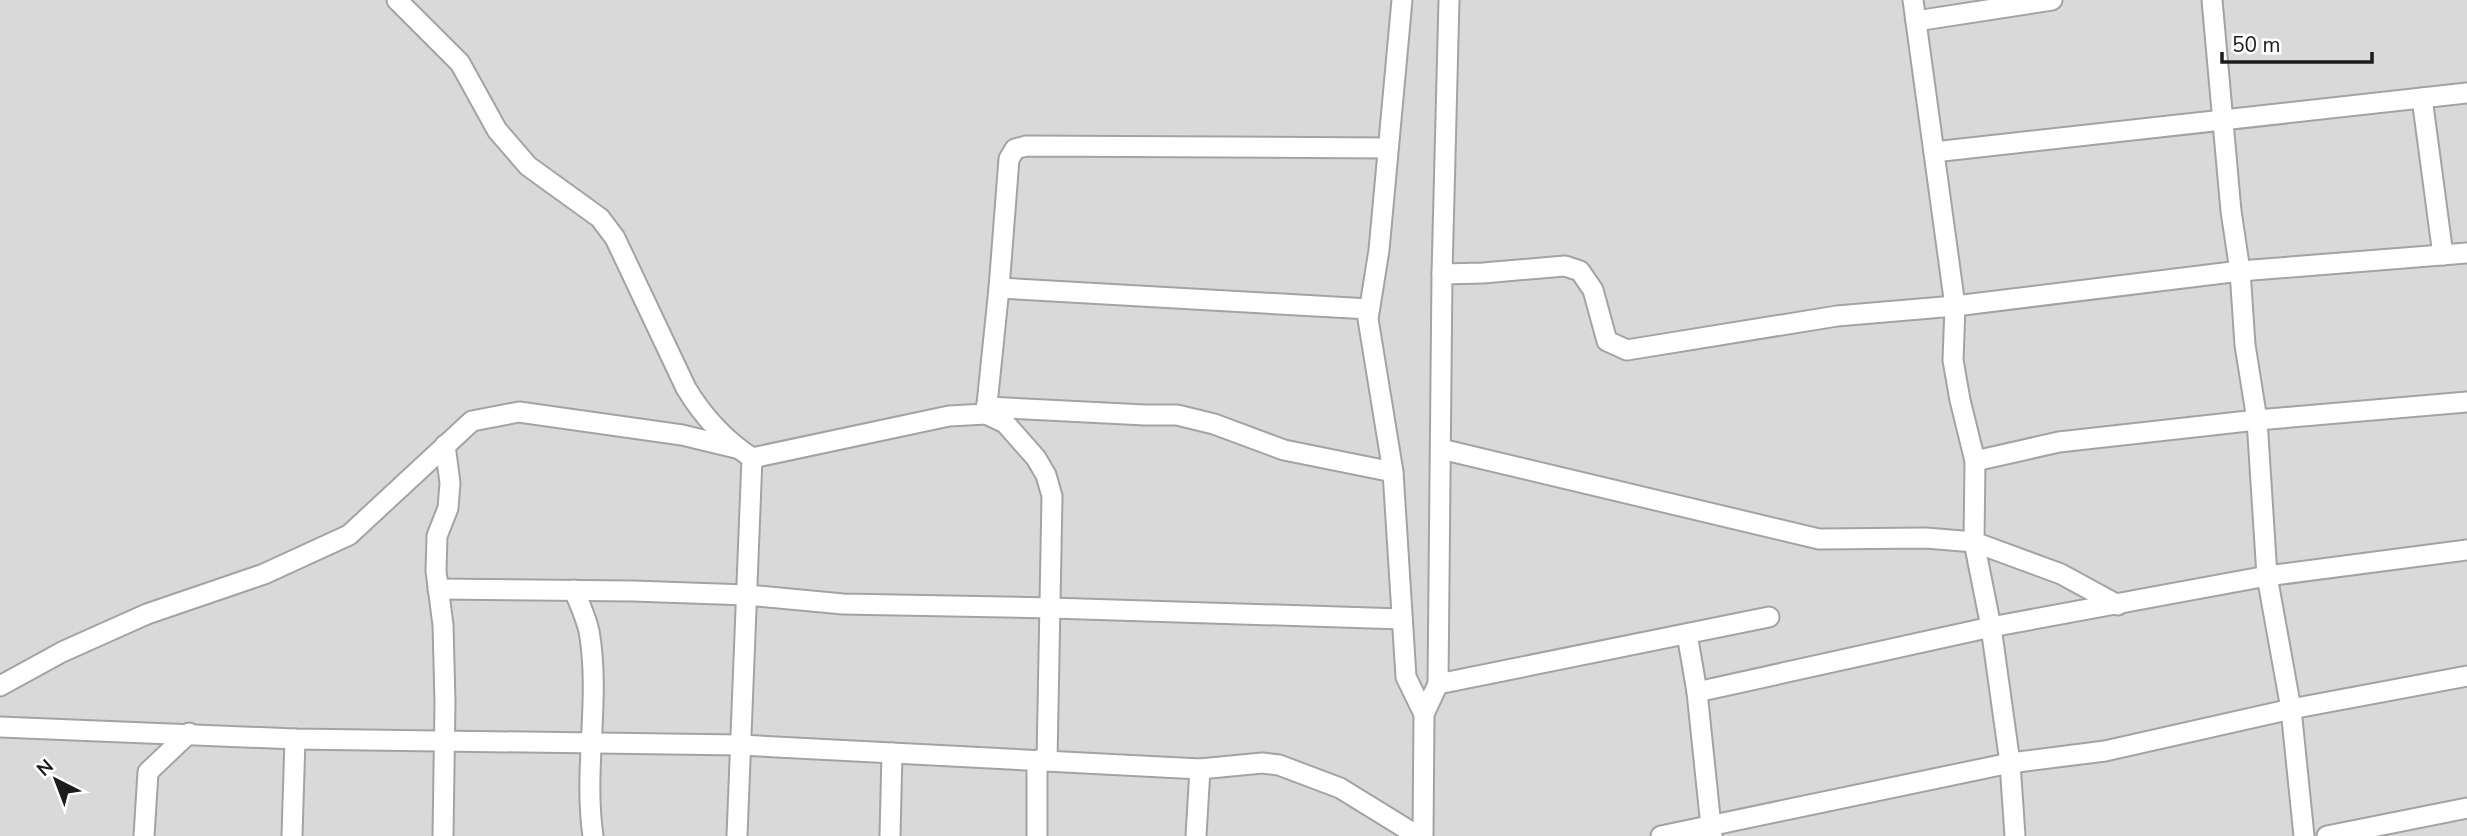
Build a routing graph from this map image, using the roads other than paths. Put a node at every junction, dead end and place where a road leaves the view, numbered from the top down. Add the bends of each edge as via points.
1 (397, 0) edge
2 (1402, 0) edge
3 (1450, 0) edge
4 (1913, 0) edge
5 (2052, 0) edge
6 (2212, 0) edge
7 (1916, 21) junction
8 (2467, 93) edge
9 (2422, 98) junction
10 (2223, 120) junction
11 (1388, 148) junction
12 (1934, 152) junction
13 (2467, 253) edge
14 (2443, 255) junction
15 (2240, 271) junction
16 (1442, 274) junction
17 (999, 288) junction
18 (1955, 306) junction
19 (1369, 309) junction
20 (2467, 402) edge
21 (986, 410) junction
22 (2257, 419) junction
23 (445, 445) junction
24 (1441, 449) junction
25 (745, 453) junction
26 (1975, 461) junction
27 (1393, 472) junction
28 (1974, 542) junction
29 (2467, 550) edge
30 (2267, 576) junction
31 (438, 589) junction
32 (574, 590) junction
33 (747, 595) junction
34 (2118, 605) junction
35 (1051, 608) junction
36 (1769, 617) dead end
37 (1402, 619) junction
38 (1990, 627) junction
39 (1687, 634) junction
40 (2467, 676) edge
41 (1438, 684) junction
42 (0, 686) edge
43 (1697, 692) junction
44 (2291, 709) junction
45 (1424, 714) junction
46 (0, 727) edge
47 (189, 733) junction
48 (295, 739) junction
49 (446, 741) junction
50 (592, 744) junction
51 (740, 745) junction
52 (892, 753) junction
53 (1042, 760) junction
54 (2010, 763) junction
55 (1200, 769) junction
56 (2467, 808) edge
57 (1711, 832) edge
58 (144, 836) edge
59 (292, 836) edge
60 (443, 836) edge
61 (593, 836) edge
62 (737, 836) edge
63 (890, 836) edge
64 (1037, 836) edge
65 (1196, 836) edge
66 (1420, 836) edge
67 (1661, 836) edge
68 (2015, 836) edge
69 (2304, 836) edge
70 (2327, 836) edge

1 - 25 street via 460,63 497,130 528,166 600,218 615,238 698,408
2 - 11 street
3 - 16 street
4 - 7 street
5 - 7 street
6 - 10 street
7 - 12 street
8 - 9 street
9 - 10 street
9 - 14 street
10 - 12 street
10 - 15 street
11 - 17 street via 1015,149 1009,159
11 - 19 street
12 - 18 street
13 - 14 street
14 - 15 street
15 - 18 street
15 - 22 street
16 - 18 street via 1565,266 1580,271 1594,290 1607,341 1627,350 1837,316
16 - 24 street
17 - 19 street
17 - 21 street
18 - 26 street via 1953,360
19 - 27 street
20 - 22 street
21 - 25 street
21 - 27 street via 1177,415 1284,450
21 - 35 street via 1005,423 1046,475 1052,496
22 - 26 street via 2059,442
22 - 30 street
23 - 25 street via 472,421 519,412 682,435
23 - 31 street via 450,483 448,508 437,536
23 - 42 street via 349,535 264,574 147,614
24 - 28 street via 1819,538
24 - 41 street
25 - 33 street
26 - 28 street
27 - 37 street
28 - 34 street via 2062,574
28 - 38 street
29 - 30 street
30 - 34 street
30 - 44 street
31 - 32 street
31 - 49 street
32 - 33 street
32 - 50 street via 588,628 593,664
33 - 35 street via 843,604
33 - 51 street
34 - 38 street
35 - 37 street
35 - 53 street
36 - 39 street
37 - 45 street via 1406,677
38 - 43 street
38 - 54 street
39 - 41 street
39 - 43 street
40 - 44 street
41 - 45 street
43 - 57 street
44 - 54 street via 2105,751
44 - 69 street
45 - 66 street
46 - 47 street
47 - 48 street
47 - 58 street via 148,772
48 - 49 street
48 - 59 street
49 - 50 street
49 - 60 street
50 - 51 street
50 - 61 street via 589,807
51 - 52 street
51 - 62 street
52 - 53 street
52 - 63 street
53 - 55 street
53 - 64 street
54 - 57 street
54 - 68 street
55 - 65 street
55 - 66 street via 1279,765 1340,788
56 - 70 street
57 - 67 street

